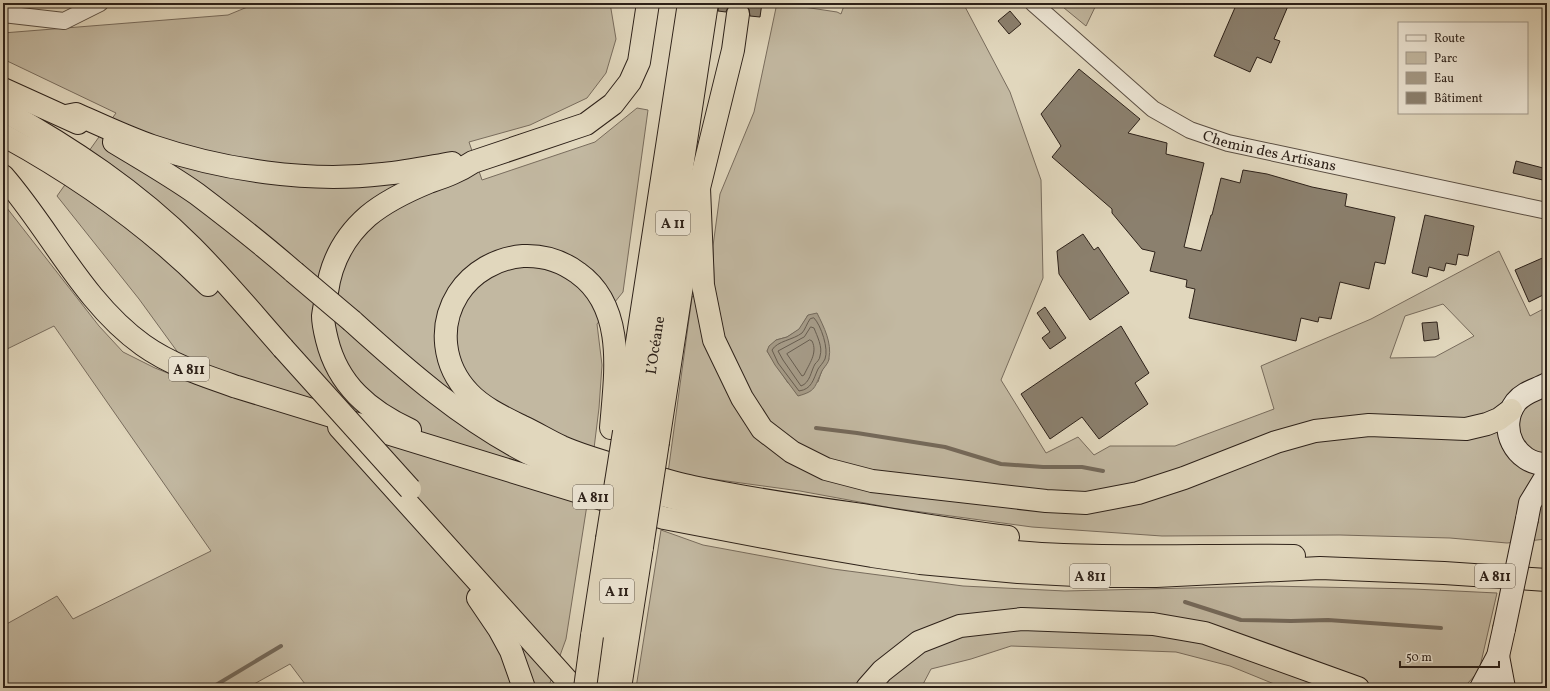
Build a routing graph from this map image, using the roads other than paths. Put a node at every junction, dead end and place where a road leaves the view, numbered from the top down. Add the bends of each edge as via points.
1 (100, 3) edge
2 (648, 3) edge
3 (689, 3) edge
4 (707, 3) edge
5 (1033, 3) edge
6 (3, 14) edge
7 (738, 14) dead end
8 (3, 89) edge
9 (3, 110) edge
10 (66, 116) junction
11 (3, 135) edge
12 (473, 162) junction
13 (3, 176) edge
14 (699, 188) junction
15 (1547, 212) edge
16 (279, 353) junction
17 (1545, 386) edge
18 (1511, 410) junction
19 (633, 436) junction
20 (449, 452) junction
21 (1525, 458) junction
22 (1547, 464) edge
23 (1547, 475) edge
24 (403, 490) junction
25 (1529, 511) junction
26 (625, 542) junction
27 (1161, 556) junction
28 (457, 558) junction
29 (1547, 568) edge
30 (1547, 580) edge
31 (609, 642) junction
32 (1498, 656) junction
33 (524, 688) edge
34 (574, 688) edge
35 (585, 688) edge
36 (590, 688) edge
37 (602, 688) edge
38 (620, 688) edge
39 (867, 688) edge
40 (1358, 688) edge
41 (1481, 688) edge
42 (1504, 688) edge

1 - 6 street via 64,21
2 - 12 highway via 639,62 630,82 613,104 586,124
3 - 19 highway, L’Océane / A 11
4 - 19 highway, L’Océane / A 11
5 - 15 street, Chemin des Artisans via 1154,109 1190,130 1228,142
7 - 14 highway via 733,50
8 - 10 highway, A 811
9 - 16 highway via 91,164 152,210 192,247
10 - 12 highway via 76,114 151,146 193,158 265,172 358,176
10 - 27 highway, A 811, bridge via 154,166 196,194 267,248 411,373 479,424 552,464 691,503 836,531 1003,551 1062,555
11 - 16 highway via 63,170 153,234
12 - 20 highway via 460,171 428,182 380,207 353,232 333,265 323,317 335,364 363,401 397,423 439,442
13 - 20 highway, A 811 via 105,311 156,354 237,387
14 - 18 highway via 703,285 714,340 742,398 762,429 792,452 826,469 872,481 1046,501 1086,503 1138,494 1276,442 1315,432 1369,425 1466,429 1499,419
14 - 19 highway via 689,240
16 - 24 highway, bridge
17 - 18 main road via 1523,395
18 - 21 main road via 1508,432 1511,442
19 - 26 highway, L’Océane / A 11, bridge
19 - 26 highway, L’Océane / A 11, bridge via 617,473
19 - 27 highway via 615,376 616,354 610,318 597,290 584,277 556,260 524,256 496,263 472,276 453,304 445,335 448,356 456,376 470,394 495,412 590,458 669,481 727,494 993,535 1100,547 1148,549
20 - 30 highway, A 811 via 664,518 920,563 1095,576 1156,576 1320,568 1444,572
21 - 22 main road via 1535,463
21 - 25 main road via 1529,470
23 - 25 main road via 1538,487
24 - 28 highway
24 - 36 highway
25 - 32 main road, bridge
26 - 31 highway, L’Océane / A 11
26 - 31 highway
27 - 29 highway, A 811 via 1314,556
28 - 33 highway via 457,568 511,651
28 - 34 highway
31 - 35 highway, L’Océane / A 11, bridge
31 - 37 highway, L’Océane / A 11
31 - 38 highway
32 - 41 main road
32 - 42 main road
39 - 40 highway via 882,671 919,642 960,626 1022,619 1153,624 1205,633

